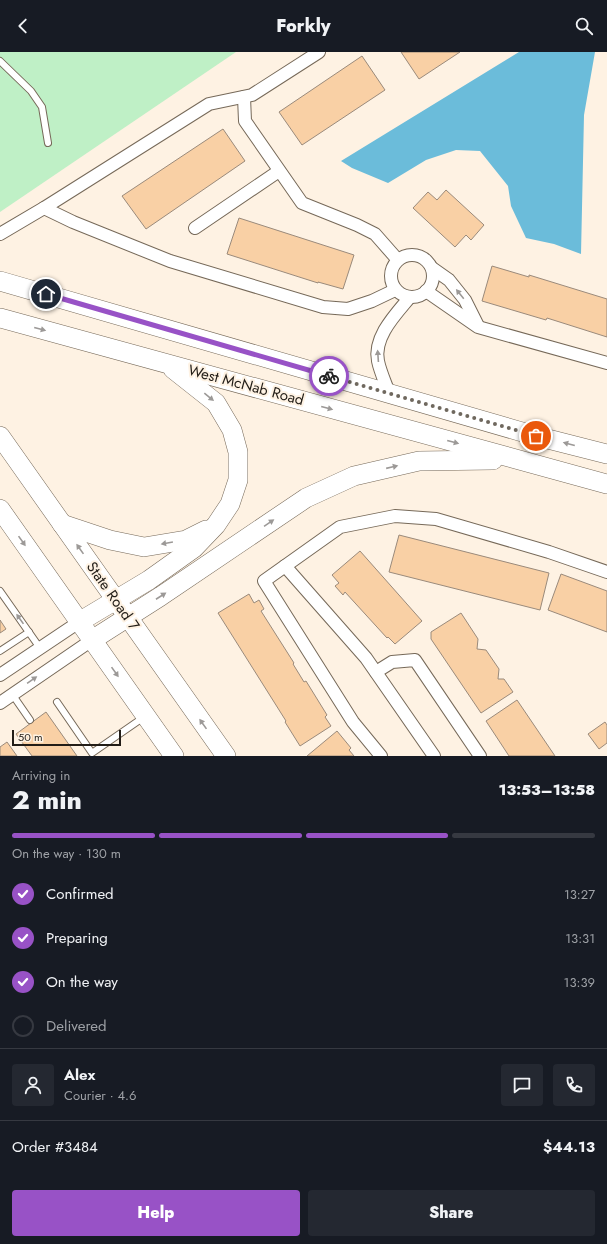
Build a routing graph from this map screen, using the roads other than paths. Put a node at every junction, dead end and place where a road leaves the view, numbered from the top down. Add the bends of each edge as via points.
1 (318, 52) edge
2 (0, 61) edge
3 (244, 97) junction
4 (48, 143) dead end
5 (279, 171) junction
6 (44, 208) junction
7 (196, 228) dead end
8 (0, 234) edge
9 (397, 259) junction
10 (432, 268) junction
11 (8, 283) edge
12 (396, 290) junction
13 (426, 292) junction
14 (410, 297) junction
15 (1, 318) edge
16 (478, 327) junction
17 (607, 363) edge
18 (167, 364) junction
19 (389, 393) junction
20 (0, 436) edge
21 (607, 454) edge
22 (514, 459) junction
23 (607, 484) edge
24 (0, 509) edge
25 (62, 524) junction
26 (216, 525) junction
27 (285, 566) junction
28 (607, 572) edge
29 (0, 591) edge
30 (116, 600) junction
31 (128, 618) junction
32 (79, 622) junction
33 (29, 632) junction
34 (92, 640) junction
35 (40, 648) junction
36 (0, 651) edge
37 (376, 672) junction
38 (0, 675) edge
39 (12, 694) junction
40 (0, 702) edge
41 (57, 702) dead end
42 (146, 716) junction
43 (30, 720) dead end
44 (174, 756) edge
45 (226, 756) edge
46 (381, 756) edge
47 (434, 756) edge
48 (480, 756) edge

1 - 3 street via 252,95
2 - 4 lane via 31,91 42,107
3 - 5 street via 246,121
3 - 6 street via 209,104
5 - 7 street
5 - 9 street via 302,203 375,234
6 - 8 street
6 - 12 street via 170,261 323,307 348,309
9 - 10 street via 410,254 417,255 424,257
9 - 12 street via 390,271 390,278
10 - 13 street via 432,281
16 -> 10 street via 465,300 449,280
11 - 19 main road, West McNab Road
12 - 14 street
13 - 14 street
13 - 16 street
19 -> 14 street via 378,360 377,344 391,320
15 -> 18 main road, West McNab Road
16 - 17 street
18 -> 22 main road, West McNab Road
18 -> 26 main road via 216,403 232,430 238,452 238,480 230,504
21 -> 19 main road, West McNab Road
20 - 25 main road, State Road 7
22 - 23 main road, West McNab Road
31 -> 22 main road via 306,498 354,476 419,461
24 -> 32 main road
26 -> 25 main road via 186,540 144,547 110,540
30 -> 25 main road, State Road 7
26 - 30 main road via 194,548
27 - 28 street via 340,527 396,516 436,519
27 - 37 street
27 - 46 street via 264,581 353,722
33 -> 29 lane
30 - 31 main road, State Road 7
30 - 32 main road
31 - 34 main road
45 -> 31 main road, State Road 7
32 - 34 main road
32 - 35 street
33 - 35 lane
33 - 36 lane
39 -> 34 street
34 -> 42 main road
35 - 38 street
37 - 47 street
37 - 48 street via 392,662 415,660
39 - 40 street
39 - 43 lane
41 - 42 lane via 92,753
42 - 44 main road

